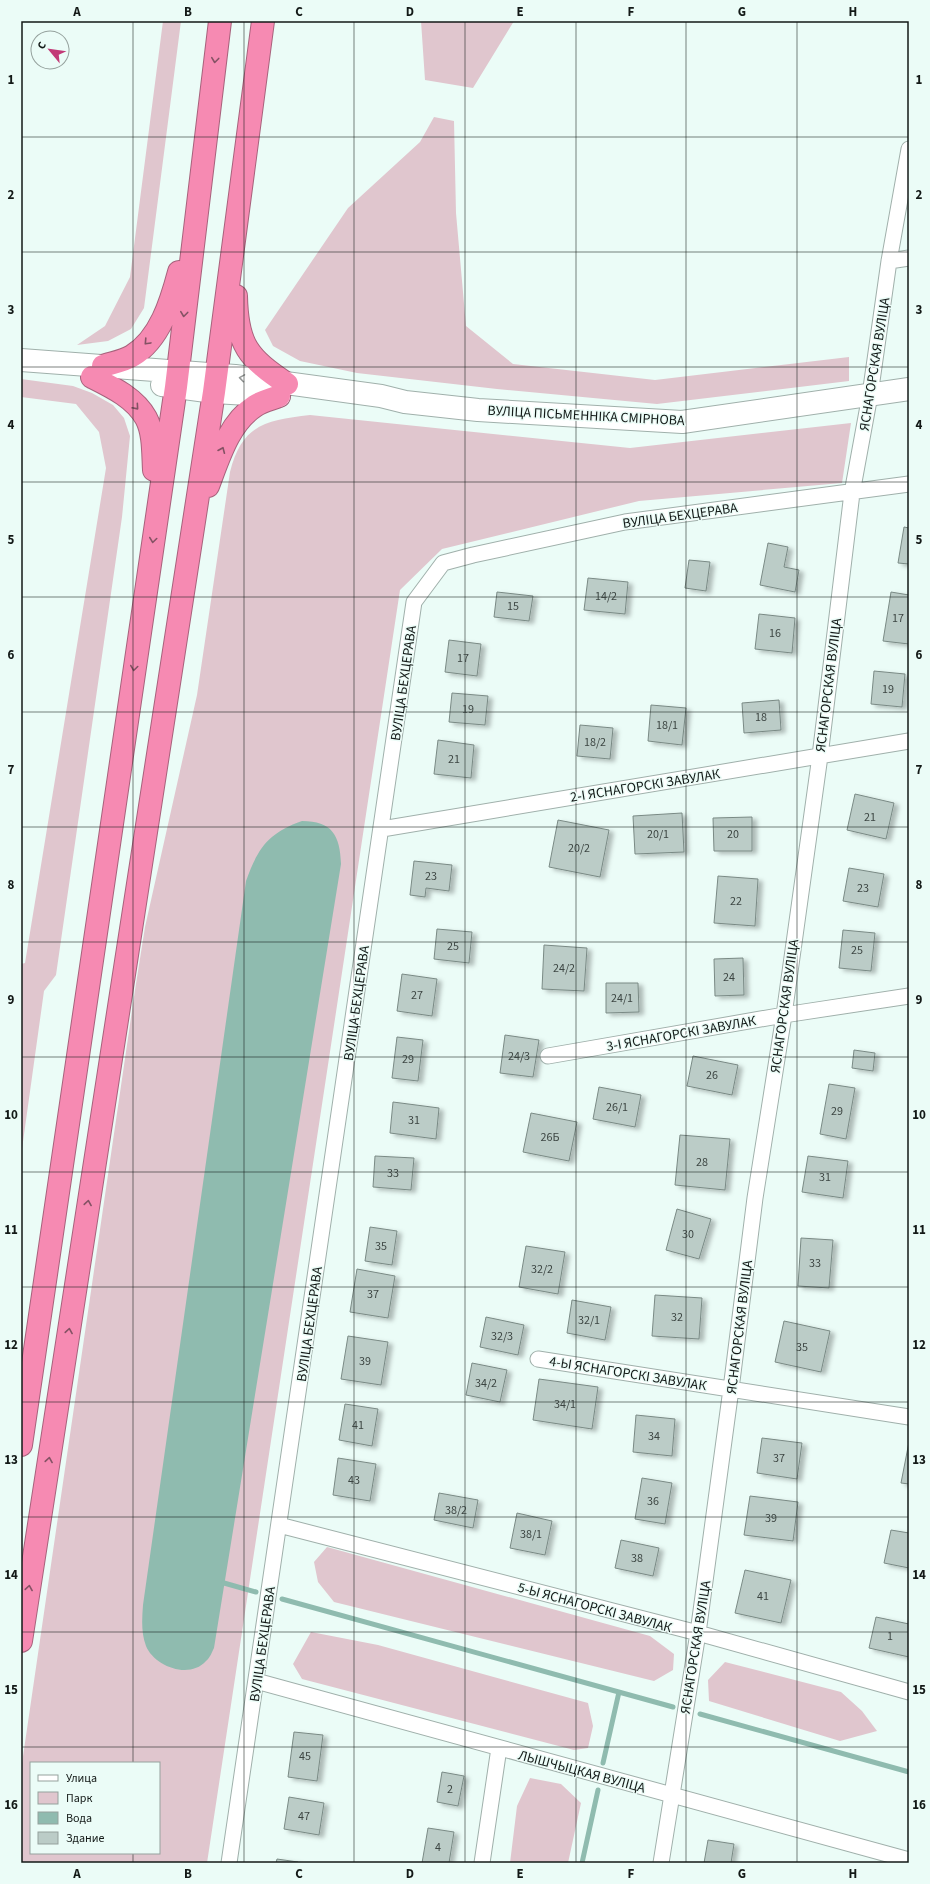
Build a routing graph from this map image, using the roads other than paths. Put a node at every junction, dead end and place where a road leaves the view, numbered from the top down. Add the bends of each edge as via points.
1 (220, 21) edge
2 (263, 21) edge
3 (909, 149) edge
4 (197, 201) junction
5 (235, 233) junction
6 (909, 258) edge
7 (890, 261) junction
8 (21, 360) edge
9 (21, 370) edge
10 (97, 372) junction
11 (176, 380) junction
12 (215, 384) junction
13 (909, 389) edge
14 (283, 390) junction
15 (870, 395) junction
16 (909, 484) edge
17 (852, 493) junction
18 (156, 518) junction
19 (193, 526) junction
20 (909, 741) edge
21 (820, 756) junction
22 (382, 828) junction
23 (909, 996) edge
24 (784, 1015) junction
25 (548, 1056) dead end
26 (538, 1359) dead end
27 (732, 1389) junction
28 (909, 1417) edge
29 (21, 1445) edge
30 (279, 1525) junction
31 (698, 1633) junction
32 (21, 1640) edge
33 (256, 1681) junction
34 (909, 1692) edge
35 (499, 1748) junction
36 (671, 1796) junction
37 (909, 1860) edge
38 (229, 1863) edge
39 (482, 1863) edge
40 (661, 1863) edge

1 -> 4 highway
2 - 5 highway
3 - 7 street, ЯСНАГОРСКАЯ ВУЛІЦА
4 -> 10 highway via 174,291 162,321 150,340 131,356
4 -> 11 highway
5 - 12 highway
5 - 14 highway via 237,322 249,354
6 - 7 street
7 - 15 street, ЯСНАГОРСКАЯ ВУЛІЦА
8 - 10 main road
9 - 10 main road
10 - 11 main road, ВУЛІЦА ПІСЬМЕННІКА СМІРНОВА
10 -> 18 highway via 132,402 146,418 152,438
11 - 12 main road, ВУЛІЦА ПІСЬМЕННІКА СМІРНОВА
11 - 18 highway
12 - 14 main road, ВУЛІЦА ПІСЬМЕННІКА СМІРНОВА
12 - 19 highway
13 - 15 main road, ВУЛІЦА ПІСЬМЕННІКА СМІРНОВА
14 - 15 main road, ВУЛІЦА ПІСЬМЕННІКА СМІРНОВА via 381,406 405,402 478,410 682,422
19 -> 14 highway via 224,446 238,420 256,405
15 - 17 street, ЯСНАГОРСКАЯ ВУЛІЦА
16 - 17 street, ВУЛІЦА БЕХЦЕРАВА
17 - 21 street, ЯСНАГОРСКАЯ ВУЛІЦА
17 - 22 street, ВУЛІЦА БЕХЦЕРАВА via 625,522 443,563 414,602
18 -> 29 highway
32 -> 19 highway
20 - 21 street, 2-І ЯСНАГОРСКІ ЗАВУЛАК
21 - 22 street, 2-І ЯСНАГОРСКІ ЗАВУЛАК
21 - 24 street, ЯСНАГОРСКАЯ ВУЛІЦА
22 - 30 street, ВУЛІЦА БЕХЦЕРАВА
23 - 24 street, 3-І ЯСНАГОРСКІ ЗАВУЛАК
24 - 25 street, 3-І ЯСНАГОРСКІ ЗАВУЛАК
24 - 27 street, ЯСНАГОРСКАЯ ВУЛІЦА via 755,1198
26 - 27 street, 4-Ы ЯСНАГОРСКІ ЗАВУЛАК
27 - 28 street, 4-Ы ЯСНАГОРСКІ ЗАВУЛАК
27 - 31 street, ЯСНАГОРСКАЯ ВУЛІЦА
30 - 31 street, 5-Ы ЯСНАГОРСКІ ЗАВУЛАК
30 - 33 street, ВУЛІЦА БЕХЦЕРАВА
31 - 34 street, 5-Ы ЯСНАГОРСКІ ЗАВУЛАК
31 - 36 street, ЯСНАГОРСКАЯ ВУЛІЦА
33 - 35 street, ЛЫШЧЫЦКАЯ ВУЛІЦА
33 - 38 street, ВУЛІЦА БЕХЦЕРАВА
35 - 36 street, ЛЫШЧЫЦКАЯ ВУЛІЦА
35 - 39 street
36 - 37 street, ЛЫШЧЫЦКАЯ ВУЛІЦА
36 - 40 street, ЯСНАГОРСКАЯ ВУЛІЦА

